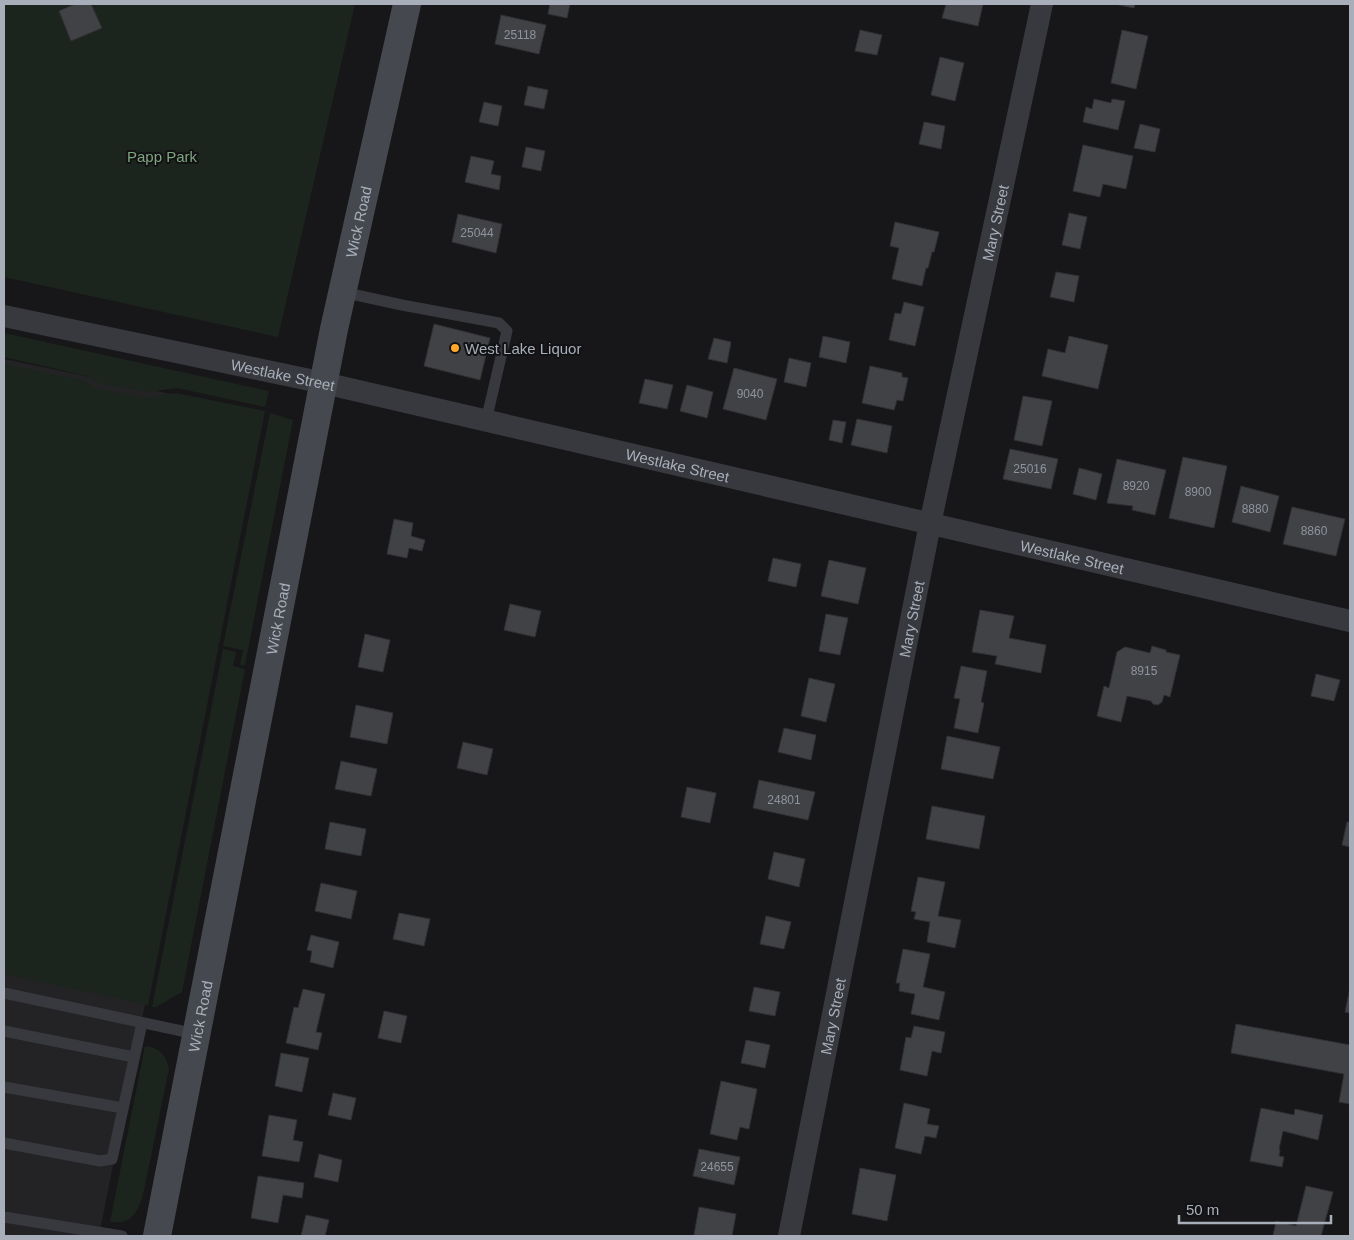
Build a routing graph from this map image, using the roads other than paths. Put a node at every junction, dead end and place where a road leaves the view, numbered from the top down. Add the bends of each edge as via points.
1 (407, 4) edge
2 (1042, 4) edge
3 (342, 292) junction
4 (4, 316) edge
5 (324, 383) junction
6 (486, 421) junction
7 (930, 524) junction
8 (1350, 621) edge
9 (4, 993) edge
10 (142, 1023) junction
11 (4, 1030) edge
12 (196, 1034) junction
13 (134, 1057) junction
14 (4, 1087) edge
15 (123, 1108) junction
16 (4, 1143) edge
17 (4, 1217) edge
18 (122, 1236) edge
19 (157, 1236) edge
20 (789, 1236) edge

1 - 3 street, Wick Road
2 - 7 street, Mary Street
3 - 5 street, Wick Road
3 - 6 lane via 499,323 507,331
4 - 5 street, Westlake Street
5 - 6 street, Westlake Street
5 - 12 street, Wick Road
6 - 7 street, Westlake Street
7 - 8 street, Westlake Street
7 - 20 street, Mary Street
9 - 10 lane
10 - 12 lane
10 - 13 lane
11 - 13 lane
12 - 19 street, Wick Road
13 - 15 lane
14 - 15 lane
15 - 16 lane via 112,1159 100,1161
17 - 18 lane

